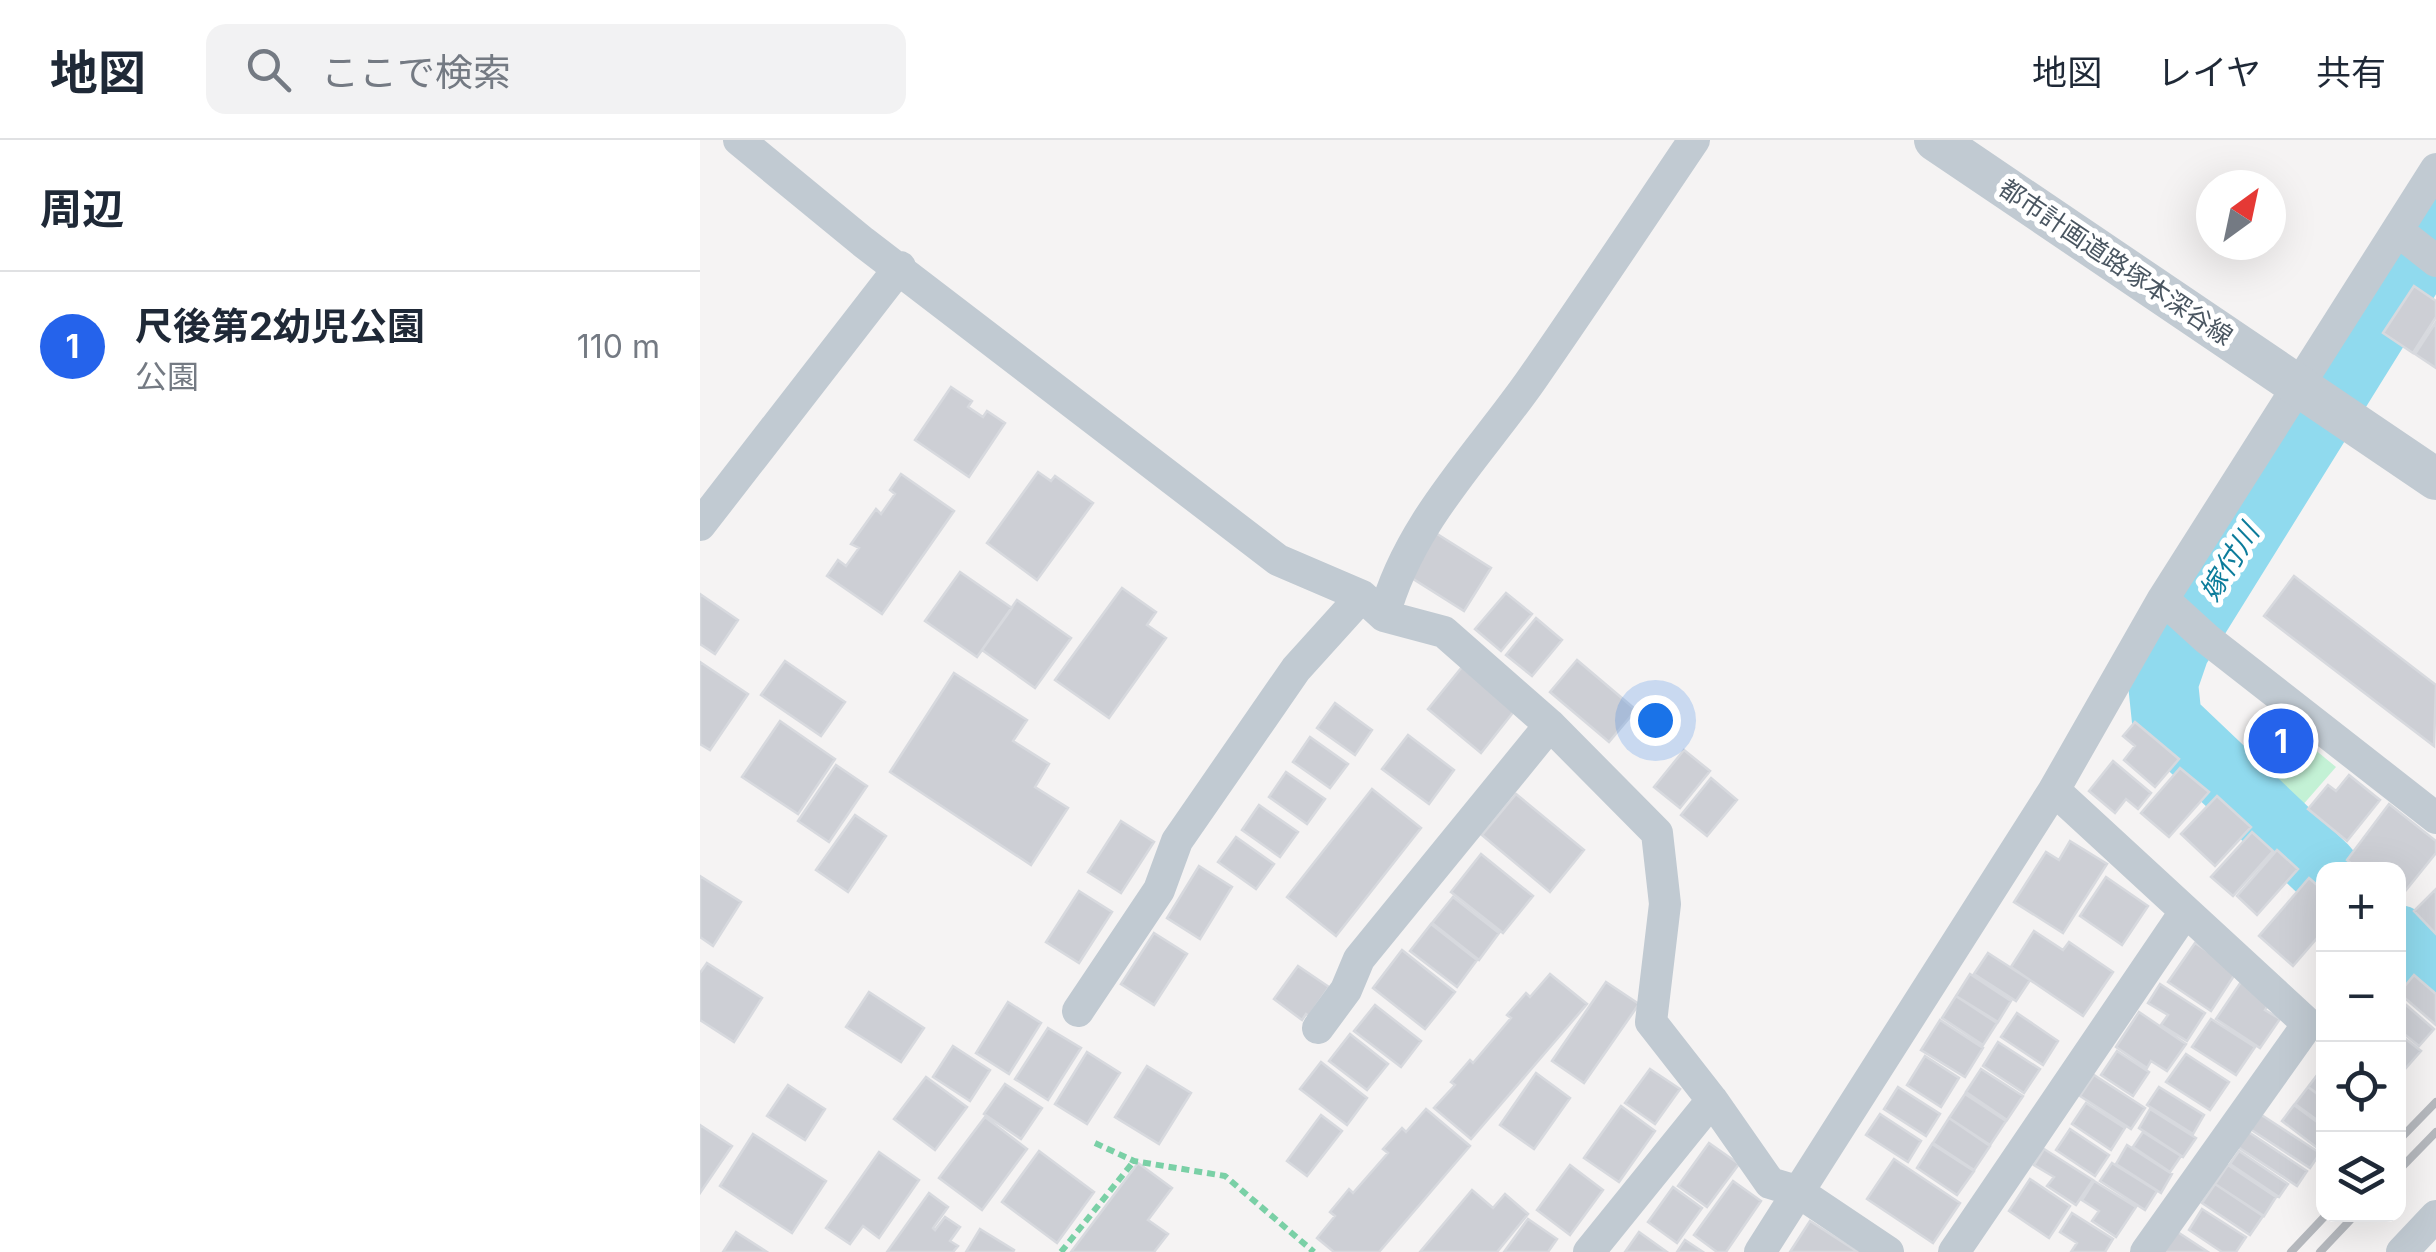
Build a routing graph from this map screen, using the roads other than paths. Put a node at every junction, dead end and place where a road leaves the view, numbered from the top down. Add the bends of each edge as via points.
1 (740, 140) edge
2 (1694, 140) edge
3 (1934, 140) edge
4 (2436, 170) edge
5 (2398, 232) junction
6 (2434, 260) edge
7 (900, 267) junction
8 (2297, 384) junction
9 (2436, 479) edge
10 (700, 525) edge
11 (2163, 599) junction
12 (1373, 606) junction
13 (1550, 724) junction
14 (2054, 790) junction
15 (2436, 818) edge
16 (2185, 912) junction
17 (1078, 1011) dead end
18 (1318, 1028) dead end
19 (1712, 1100) junction
20 (1796, 1191) junction
21 (2436, 1216) edge
22 (1589, 1252) edge
23 (1760, 1252) edge
24 (1888, 1252) edge
25 (1954, 1252) edge
26 (2146, 1252) edge
27 (2402, 1252) edge

1 - 7 street
2 - 12 street
3 - 8 street, 都市計画道路塚本深谷線
4 - 5 street
5 - 6 street
5 - 8 street
7 - 10 street
7 - 12 street via 1278,560
8 - 9 street, 都市計画道路塚本深谷線
8 - 11 street
11 - 14 street
11 - 15 street
12 - 13 street via 1444,632
12 - 17 street via 1296,669 1177,841 1159,890
13 - 18 street via 1359,959
13 - 19 street via 1658,833 1665,904 1651,1022
14 - 16 street
14 - 20 street
16 - 25 street
16 - 26 street via 2308,1024
19 - 20 street via 1770,1182
19 - 22 street
20 - 23 street
20 - 24 street
21 - 27 street

